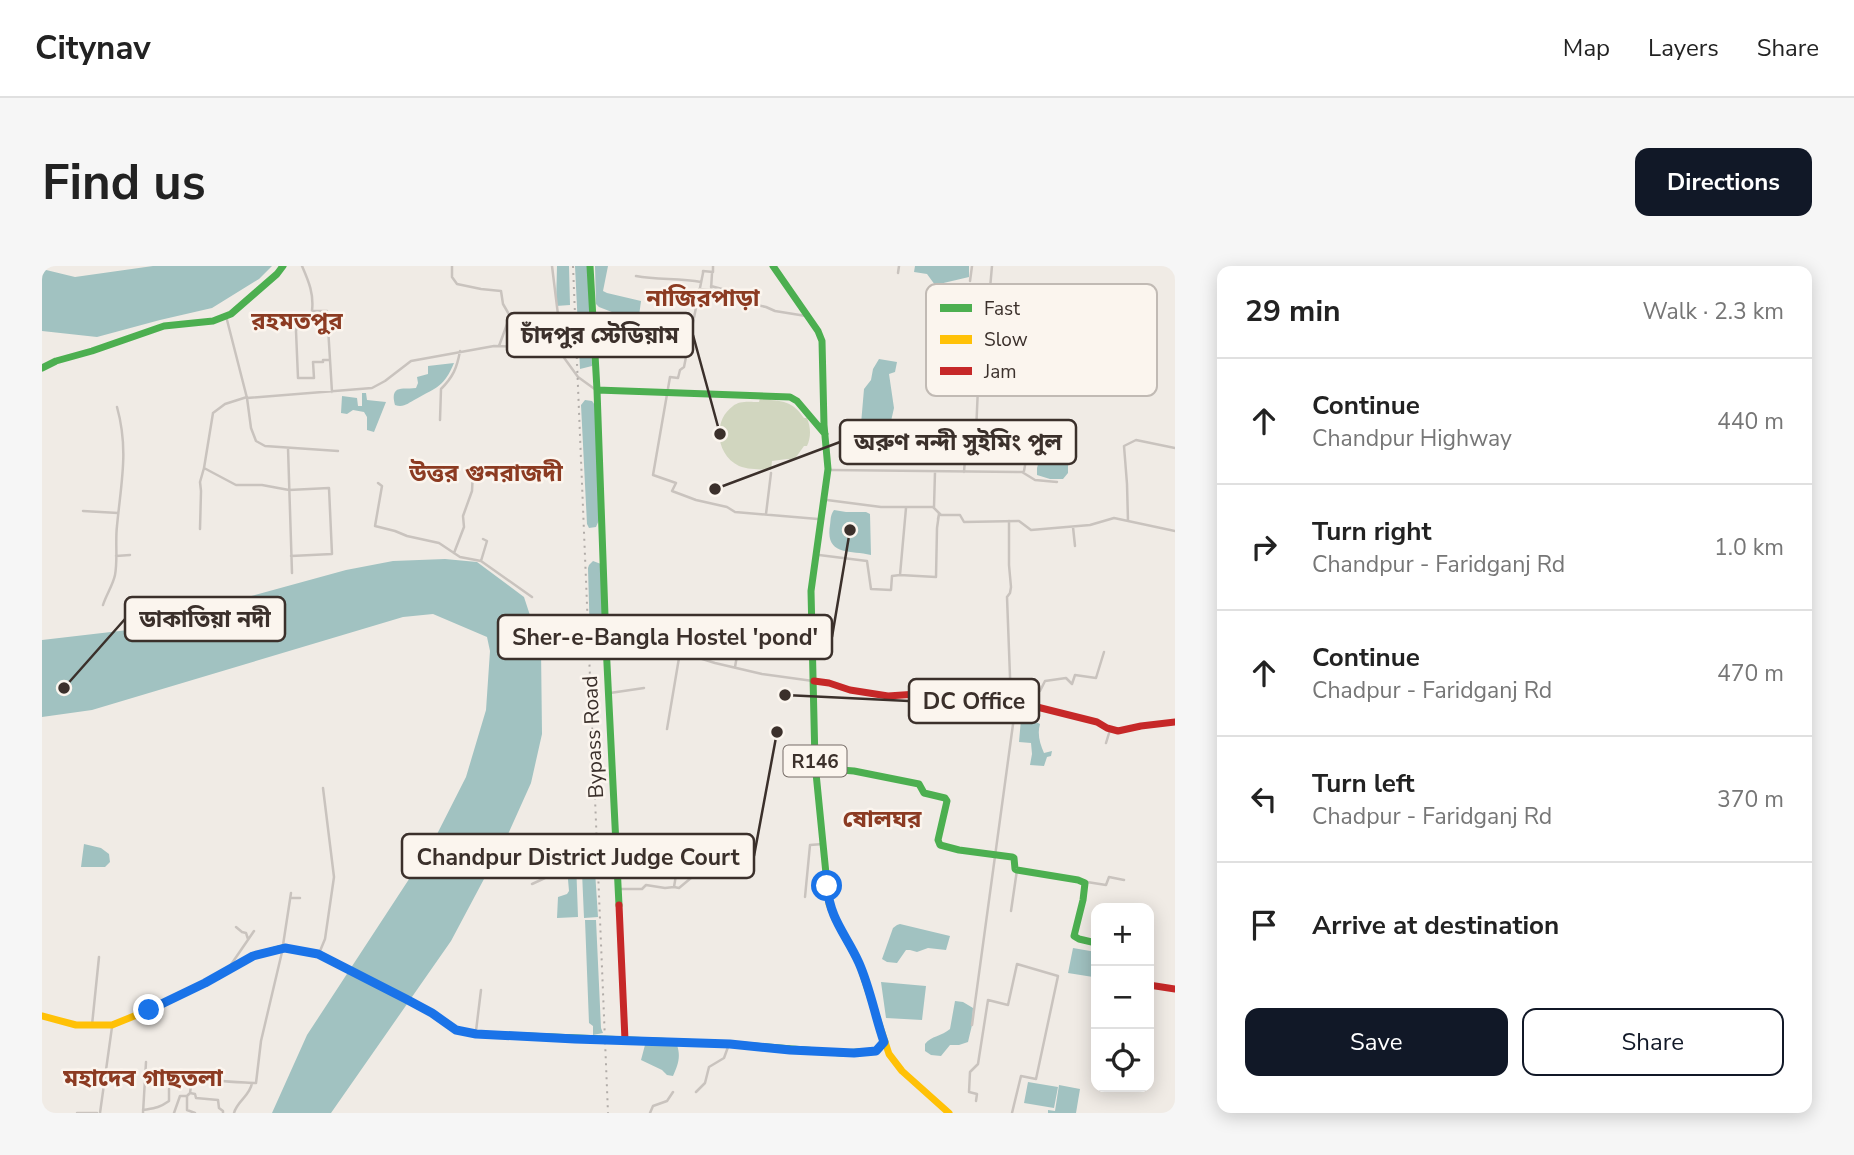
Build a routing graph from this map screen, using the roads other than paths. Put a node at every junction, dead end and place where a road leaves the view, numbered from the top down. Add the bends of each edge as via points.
1 (283, 266) edge
2 (302, 266) edge
3 (452, 266) edge
4 (552, 266) edge
5 (590, 266) edge
6 (713, 266) edge
7 (773, 266) edge
8 (900, 266) edge
9 (972, 266) edge
10 (992, 266) edge
11 (713, 272) junction
12 (898, 273) dead end
13 (636, 276) dead end
14 (970, 281) dead end
15 (701, 282) junction
16 (991, 284) edge
17 (711, 286) junction
18 (699, 289) junction
19 (226, 316) junction
20 (808, 316) junction
21 (303, 326) dead end
22 (499, 346) junction
23 (557, 348) junction
24 (460, 351) junction
25 (330, 360) junction
26 (42, 368) edge
27 (597, 390) junction
28 (332, 392) junction
29 (667, 394) junction
30 (978, 396) edge
31 (247, 397) junction
32 (117, 407) dead end
33 (808, 414) junction
34 (440, 420) dead end
35 (824, 425) junction
36 (825, 434) junction
37 (1175, 447) edge
38 (288, 448) junction
39 (1028, 449) dead end
40 (338, 451) dead end
41 (204, 468) junction
42 (828, 470) junction
43 (473, 472) dead end
44 (935, 472) junction
45 (964, 472) junction
46 (1021, 472) junction
47 (771, 473) dead end
48 (1057, 482) dead end
49 (377, 483) dead end
50 (289, 490) junction
51 (823, 499) junction
52 (906, 506) junction
53 (934, 507) junction
54 (83, 511) dead end
55 (118, 513) junction
56 (766, 514) junction
57 (939, 514) junction
58 (821, 519) junction
59 (938, 519) dead end
60 (1009, 521) junction
61 (1128, 521) junction
62 (1073, 527) junction
63 (200, 529) dead end
64 (1175, 531) edge
65 (483, 539) dead end
66 (1075, 546) dead end
67 (454, 554) junction
68 (130, 555) dead end
69 (816, 555) junction
70 (116, 556) junction
71 (291, 556) junction
72 (481, 561) junction
73 (292, 573) dead end
74 (900, 575) junction
75 (532, 597) dead end
76 (103, 605) dead end
77 (722, 632) dead end
78 (606, 642) junction
79 (578, 646) dead end
80 (680, 652) junction
81 (1104, 652) dead end
82 (735, 667) junction
83 (814, 681) junction
84 (644, 688) dead end
85 (608, 694) junction
86 (1012, 700) junction
87 (1028, 705) junction
88 (1175, 722) edge
89 (667, 729) dead end
90 (1110, 729) junction
91 (1106, 743) dead end
92 (815, 768) junction
93 (323, 788) dead end
94 (823, 844) junction
95 (578, 853) dead end
96 (678, 863) dead end
97 (1017, 870) junction
98 (691, 878) dead end
99 (1124, 880) dead end
100 (1085, 883) junction
101 (532, 884) dead end
102 (674, 887) junction
103 (618, 888) junction
104 (805, 897) dead end
105 (300, 898) dead end
106 (1011, 911) dead end
107 (236, 928) dead end
108 (254, 931) dead end
109 (248, 939) junction
110 (1091, 942) edge
111 (283, 948) junction
112 (318, 954) junction
113 (99, 957) dead end
114 (228, 969) junction
115 (1154, 986) edge
116 (1175, 989) edge
117 (481, 990) dead end
118 (42, 1016) edge
119 (92, 1025) junction
120 (112, 1025) junction
121 (972, 1025) dead end
122 (476, 1034) junction
123 (625, 1040) junction
124 (884, 1042) junction
125 (730, 1044) junction
126 (871, 1052) junction
127 (146, 1062) dead end
128 (895, 1063) junction
129 (162, 1069) dead end
130 (145, 1080) junction
131 (252, 1083) junction
132 (169, 1089) dead end
133 (673, 1092) dead end
134 (696, 1092) dead end
135 (188, 1094) junction
136 (975, 1101) dead end
137 (143, 1111) edge
138 (77, 1113) edge
139 (99, 1113) edge
140 (174, 1113) edge
141 (195, 1113) edge
142 (223, 1113) edge
143 (234, 1113) edge
144 (650, 1113) edge
145 (949, 1113) edge
146 (1012, 1113) edge

1 - 19 main road
2 - 25 street via 312,289 312,311 327,311
3 - 22 street via 457,284 501,291 510,318
4 - 23 street
5 - 27 main road, Bypass Road
6 - 11 street
7 - 20 main road, R146
8 - 12 street
9 - 14 street
10 - 16 street
11 - 15 street via 704,271
11 - 17 street
13 - 15 street
15 - 18 street
17 - 18 street via 710,290
17 - 20 street via 737,293 752,304
18 - 29 street via 684,366 678,378 670,377
19 - 26 main road via 164,326
19 - 31 street
20 - 35 main road, R146 via 822,341
21 - 25 street via 296,331 299,378 314,378 313,362
22 - 23 street
22 - 24 street
23 - 27 street via 578,377
24 - 28 street via 411,361 372,388
24 - 34 street via 453,376 440,389
25 - 28 street
27 - 29 main road
27 - 78 main road, Bypass Road
28 - 31 street
29 - 33 main road via 786,396
29 - 56 street via 653,475 676,483 673,491 680,495 735,512
30 - 45 street via 976,433 967,433
31 - 38 street via 257,442
31 - 41 street via 213,413
32 - 55 street via 124,451
33 - 35 main road
33 - 36 main road
35 - 36 main road, R146
36 - 42 main road, R146
37 - 61 street via 1136,440 1124,446
38 - 40 street
38 - 50 street
39 - 46 street
41 - 50 street via 236,485
41 - 63 street
42 - 44 street
42 - 51 main road, R146
43 - 67 street via 464,527
44 - 45 street
44 - 53 street
45 - 46 street
46 - 48 street via 1035,480
47 - 56 street
49 - 67 street via 382,486 374,526 439,543
50 - 71 street
50 - 71 street via 329,488 333,552
51 - 52 street
51 - 58 main road, R146
52 - 53 street
52 - 74 street
53 - 57 street
54 - 55 street
55 - 70 street
56 - 58 street
57 - 59 street
57 - 60 street via 960,515 964,522
57 - 74 street via 937,576
58 - 69 main road, R146
60 - 62 street via 1021,521 1031,530
60 - 86 street
61 - 62 street via 1109,519
61 - 64 street
62 - 66 street
65 - 72 street via 487,541
67 - 72 street
68 - 70 street
69 - 74 street via 867,561 871,589 891,590 892,576
69 - 83 main road, R146 via 811,591
70 - 76 street via 115,577
71 - 73 street
72 - 75 street
77 - 82 street via 740,639
78 - 79 street
78 - 80 street via 650,636 672,642
78 - 85 main road, Bypass Road
80 - 82 street
80 - 89 street
81 - 87 street via 1096,678 1075,675 1072,684 1066,678 1045,681
82 - 83 street
83 - 86 main road via 888,696 946,692 971,701
83 - 92 main road, R146
84 - 85 street
85 - 103 main road, Bypass Road
86 - 87 main road
86 - 121 street via 1014,717
87 - 90 main road
88 - 90 main road
90 - 91 street
92 - 94 main road, R146
92 - 97 main road via 917,783 924,793 947,801 940,845 1012,857
93 - 112 street via 334,877 325,939
94 - 104 street via 810,845
94 - 124 main road, R146 via 829,904 859,963
95 - 101 street via 569,864
96 - 102 street
97 - 100 main road
97 - 106 street
98 - 102 street
99 - 100 street via 1109,877 1106,885
100 - 110 main road via 1074,936
102 - 103 street
103 - 123 main road, Bypass Road
105 - 111 street via 291,895
107 - 109 street
108 - 109 street
109 - 114 street
111 - 112 main road
111 - 114 main road
111 - 131 street via 261,1041 257,1082
112 - 122 main road via 456,1030
113 - 119 street
114 - 120 main road
115 - 116 main road
117 - 122 street
118 - 119 main road
119 - 120 main road
120 - 139 street
122 - 123 main road
123 - 125 main road
124 - 126 main road
124 - 128 main road
125 - 126 main road
125 - 134 street
126 - 128 main road
127 - 130 street
128 - 145 main road
129 - 130 street via 160,1080
130 - 137 street
131 - 135 street via 195,1077
131 - 143 street
132 - 137 street via 169,1101
133 - 144 street
135 - 140 street via 180,1096
135 - 141 street via 187,1110
135 - 142 street via 218,1100
136 - 146 street via 970,1072 978,1064 988,1000 1008,1005 1017,964 1058,976 1036,1079 1021,1076
138 - 139 street

